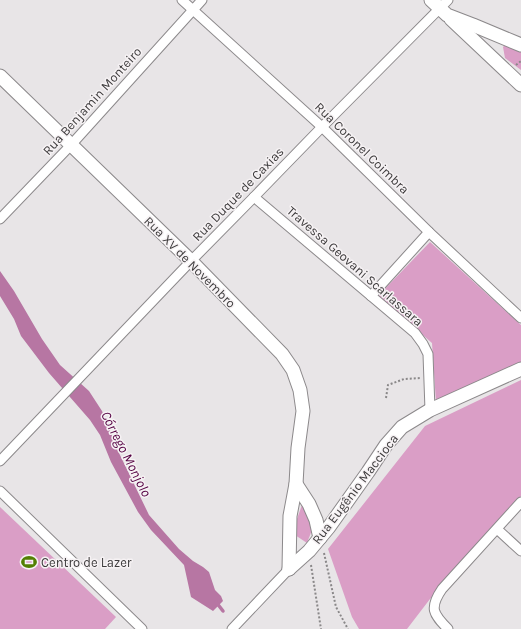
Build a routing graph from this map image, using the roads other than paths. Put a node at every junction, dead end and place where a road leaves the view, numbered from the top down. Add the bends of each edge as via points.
1 (182, 0) edge
2 (202, 0) edge
3 (441, 6) edge
4 (193, 10) junction
5 (507, 39) junction
6 (521, 45) edge
7 (495, 61) junction
8 (0, 76) edge
9 (521, 85) edge
10 (322, 127) junction
11 (71, 145) junction
12 (254, 197) junction
13 (0, 219) edge
14 (428, 232) junction
15 (191, 261) junction
16 (371, 296) junction
17 (521, 318) edge
18 (521, 369) edge
19 (430, 410) junction
20 (0, 461) edge
21 (296, 484) junction
22 (0, 491) edge
23 (521, 502) edge
24 (497, 528) junction
25 (320, 538) junction
26 (521, 551) edge
27 (289, 569) junction
28 (136, 627) edge
29 (232, 629) edge
30 (448, 629) edge

1 - 4 street, Rua Coronel Coimbra
2 - 4 street, Rua Benjamin Monteiro
3 - 5 street
3 - 7 street
3 - 10 street, Rua Duque de Caxias
4 - 10 street, Rua Coronel Coimbra
4 - 11 street, Rua Benjamin Monteiro
5 - 6 street
5 - 7 street via 497,52
7 - 9 street
8 - 11 street, Rua XV de Novembro
10 - 12 street, Rua Duque de Caxias
10 - 14 street, Rua Coronel Coimbra
11 - 13 street, Rua Benjamin Monteiro
11 - 15 street, Rua XV de Novembro
12 - 15 street, Rua Duque de Caxias
12 - 16 street, Travessa Geovani Scarlassara
14 - 16 street
14 - 17 street, Rua Coronel Coimbra
15 - 20 street, Rua Duque de Caxias
15 - 21 street, Rua XV de Novembro via 282,354 293,370 300,390 302,411
16 - 19 street, Travessa Geovani Scarlassara via 415,333 424,344 428,354
18 - 19 street, Rua Eugênio Maccioca
19 - 25 street, Rua Eugênio Maccioca via 402,427 386,445
21 - 25 street via 309,504
21 - 27 street, Rua XV de Novembro via 290,516
22 - 28 street
23 - 24 street
24 - 26 street
24 - 30 street via 436,597 434,609
25 - 27 street, Rua Eugênio Maccioca
27 - 29 street, Rua Eugênio Maccioca

